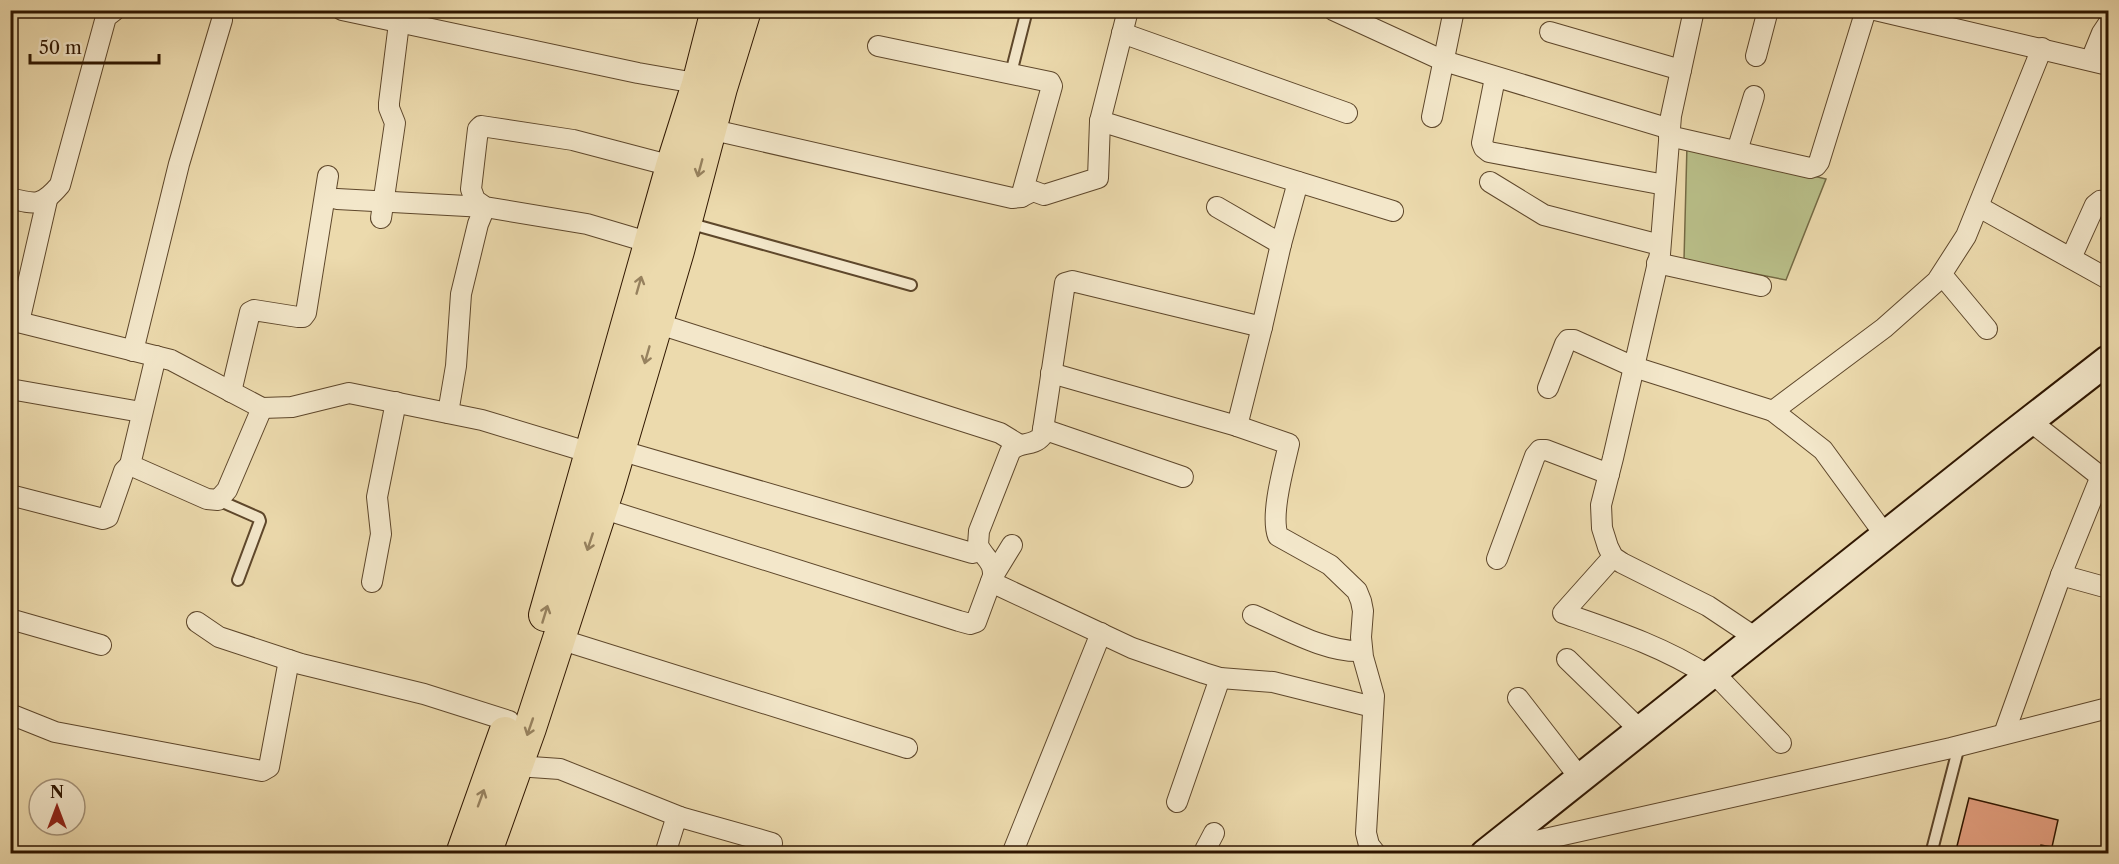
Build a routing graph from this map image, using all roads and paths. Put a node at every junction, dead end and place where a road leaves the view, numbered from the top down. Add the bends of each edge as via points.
1 (115, 10) edge
2 (342, 10) edge
3 (1027, 10) edge
4 (1128, 10) edge
5 (1333, 10) edge
6 (1454, 10) edge
7 (1768, 10) edge
8 (1866, 10) edge
9 (1875, 10) edge
10 (1692, 11) edge
11 (721, 12) edge
12 (222, 20) dead end
13 (399, 23) junction
14 (2109, 24) edge
15 (1550, 32) dead end
16 (1122, 33) junction
17 (878, 46) dead end
18 (2042, 48) junction
19 (1756, 56) dead end
20 (1444, 61) junction
21 (2100, 62) edge
22 (1681, 70) junction
23 (1011, 73) junction
24 (1495, 78) junction
25 (710, 86) junction
26 (1754, 96) dead end
27 (1347, 113) dead end
28 (1432, 117) dead end
29 (1100, 121) junction
30 (698, 126) junction
31 (1670, 133) junction
32 (1737, 151) junction
33 (672, 166) junction
34 (328, 176) dead end
35 (1298, 182) junction
36 (1490, 182) dead end
37 (1665, 185) junction
38 (1021, 197) junction
39 (10, 198) edge
40 (338, 199) dead end
41 (47, 200) junction
42 (2109, 205) edge
43 (485, 207) junction
44 (1217, 207) dead end
45 (1978, 207) junction
46 (382, 209) junction
47 (1393, 211) dead end
48 (685, 222) junction
49 (651, 243) junction
50 (1281, 244) junction
51 (1659, 254) junction
52 (2071, 258) junction
53 (1941, 274) junction
54 (2109, 279) edge
55 (911, 285) dead end
56 (1761, 286) dead end
57 (15, 321) edge
58 (656, 323) junction
59 (1262, 327) junction
60 (1987, 329) dead end
61 (133, 351) junction
62 (156, 356) junction
63 (2109, 360) edge
64 (1634, 367) junction
65 (1051, 373) junction
66 (1548, 388) dead end
67 (10, 389) edge
68 (231, 392) junction
69 (396, 402) junction
70 (262, 408) junction
71 (1773, 411) junction
72 (141, 412) junction
73 (448, 413) junction
74 (2030, 421) junction
75 (1237, 426) junction
76 (1043, 429) junction
77 (1018, 444) junction
78 (605, 451) junction
79 (130, 465) junction
80 (1609, 474) junction
81 (1183, 477) dead end
82 (2105, 478) edge
83 (10, 495) edge
84 (218, 500) junction
85 (601, 508) junction
86 (1885, 536) junction
87 (1012, 545) dead end
88 (981, 551) junction
89 (1613, 557) junction
90 (1497, 559) dead end
91 (2061, 575) junction
92 (992, 579) junction
93 (238, 580) dead end
94 (372, 582) dead end
95 (2108, 588) edge
96 (1253, 615) dead end
97 (10, 619) edge
98 (197, 622) dead end
99 (1101, 633) junction
100 (1756, 638) junction
101 (559, 639) junction
102 (101, 645) dead end
103 (1362, 651) junction
104 (1567, 659) dead end
105 (289, 660) junction
106 (1711, 674) junction
107 (1220, 678) junction
108 (1518, 698) dead end
109 (1373, 707) junction
110 (2109, 708) edge
111 (10, 714) edge
112 (509, 721) junction
113 (1640, 730) junction
114 (2004, 734) junction
115 (1781, 743) dead end
116 (1959, 746) junction
117 (908, 748) dead end
118 (517, 766) junction
119 (1580, 778) junction
120 (1178, 802) dead end
121 (680, 817) junction
122 (1214, 833) dead end
123 (772, 843) dead end
124 (1492, 848) edge
125 (462, 854) edge
126 (485, 854) edge
127 (664, 854) edge
128 (1012, 854) edge
129 (1203, 854) edge
130 (1376, 854) edge
131 (1931, 854) edge

1 - 41 street via 106,17 60,185
2 - 13 street
3 - 23 lane
4 - 16 street
5 - 20 street
6 - 20 street
7 - 19 street
8 - 32 street via 1816,166 1810,168
9 - 18 street
10 - 22 street
11 - 25 main road
12 - 61 street via 179,164
13 - 25 street
13 - 46 street via 389,103 395,123
14 - 21 street via 2102,33
15 - 22 street
16 - 27 street
16 - 29 street
17 - 23 street
18 - 21 street
18 - 45 street
20 - 24 street
20 - 28 street
22 - 31 street
23 - 38 street via 1052,84
24 - 31 street
24 - 37 street via 1482,143 1489,152
25 - 30 main road
26 - 32 street
29 - 35 street
29 - 38 street via 1098,178 1044,195 1033,190
30 - 33 main road
30 - 38 street
30 -> 48 main road
31 - 32 street
31 - 37 street
33 - 43 street via 573,140 481,126 471,189 475,200
33 - 49 main road
34 - 68 street via 306,313 298,317 250,312
35 - 47 street
35 - 50 street
36 - 51 street via 1544,215
37 - 51 street
39 - 41 street via 32,204
40 - 46 street
41 - 57 street
42 - 52 street via 2100,201 2095,205
43 - 46 street
43 - 49 street via 587,224
43 - 73 street via 461,294
44 - 50 street
45 - 52 street
45 - 53 street via 1966,236
48 - 55 lane
48 - 58 main road
78 -> 49 main road
50 - 59 street
51 - 56 street
51 - 64 street
52 - 54 street
53 - 60 street
53 - 71 street via 1884,328
57 - 61 street
58 - 77 street via 1000,433
58 -> 78 main road
59 - 65 street via 1068,281 1064,286
59 - 75 street
61 - 62 street
62 - 68 street
62 - 72 street
63 - 74 main road
64 - 66 street via 1568,340
64 - 71 street
64 - 80 street
65 - 75 street
65 - 76 street
67 - 72 street
68 - 70 street
69 - 70 street via 349,393 292,407
69 - 73 street
69 - 94 street via 377,497 381,534
70 - 84 street
71 - 86 street via 1823,450
72 - 79 street
73 - 78 street
74 - 82 street
74 - 86 main road
75 - 103 street via 1289,444 1279,486 1276,531 1280,539 1330,565 1357,591 1364,611
76 - 77 street via 1038,441
76 - 81 street
77 - 88 street via 1010,452 979,531
78 - 85 main road
78 - 88 street via 972,553
112 -> 78 main road
79 - 83 street via 124,471 108,517 103,519
79 - 84 street via 207,499
80 - 89 street via 1600,516
80 - 90 street via 1539,450
82 - 91 street
84 - 93 lane via 260,520
85 - 92 street via 970,624 979,616
85 -> 101 main road
86 - 100 main road
87 - 92 street
88 - 92 street via 992,563
89 - 100 street via 1708,606
89 - 106 street via 1563,614 1642,640
91 - 95 street
91 - 114 street
92 - 99 street
96 - 103 street via 1324,645
97 - 102 street
98 - 105 street via 219,637
99 - 107 street via 1132,648
99 - 128 street
100 - 106 main road
101 - 117 street
101 -> 118 main road
103 - 109 street
104 - 113 street
105 - 111 street via 270,767 261,771 55,732
105 - 112 street via 424,694
106 - 113 main road
106 - 115 street
107 - 109 street via 1273,682
107 - 120 street
108 - 119 street
109 - 130 street via 1366,833
110 - 114 street
125 -> 112 main road
113 - 119 main road
114 - 116 street
116 - 124 street
116 - 131 lane
118 - 121 street via 560,769
118 - 126 main road
119 - 124 main road
121 - 123 street
121 - 127 street
122 - 129 street

